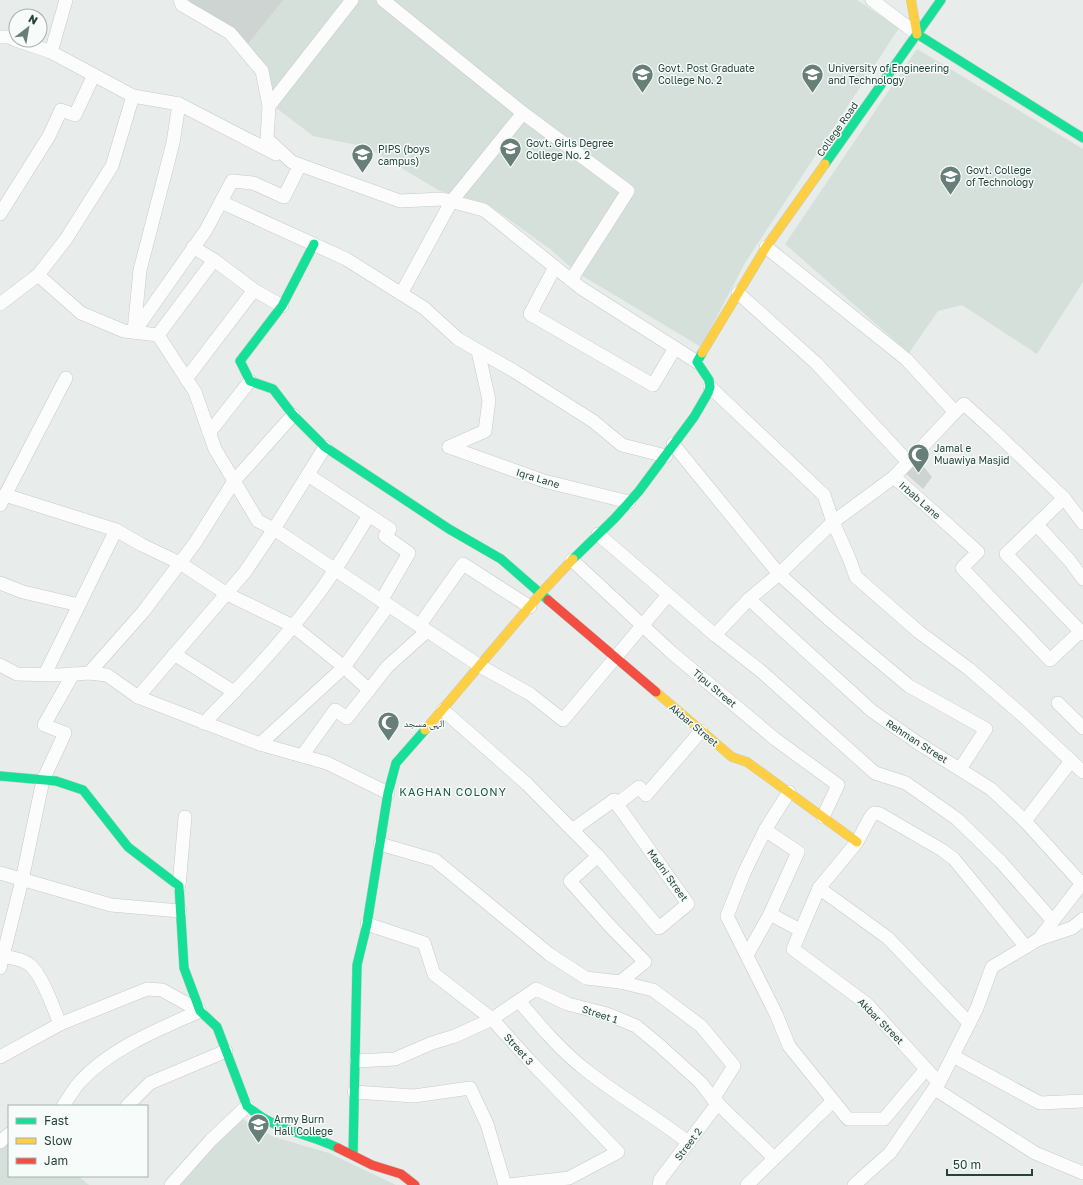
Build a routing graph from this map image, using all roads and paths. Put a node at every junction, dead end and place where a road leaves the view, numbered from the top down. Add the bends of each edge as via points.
1 (66, 0) edge
2 (180, 0) edge
3 (352, 0) edge
4 (383, 0) edge
5 (872, 0) edge
6 (912, 0) edge
7 (941, 0) edge
8 (917, 34) junction
9 (39, 48) edge
10 (51, 52) junction
11 (94, 75) junction
12 (133, 96) junction
13 (179, 104) junction
14 (269, 106) junction
15 (523, 113) junction
16 (1083, 138) edge
17 (296, 164) junction
18 (221, 202) junction
19 (451, 202) junction
20 (0, 214) edge
21 (314, 244) junction
22 (193, 247) junction
23 (766, 247) junction
24 (214, 260) junction
25 (555, 267) junction
26 (38, 275) junction
27 (571, 280) junction
28 (254, 290) junction
29 (738, 293) junction
30 (401, 294) junction
31 (0, 304) edge
32 (282, 306) junction
33 (134, 332) junction
34 (158, 335) junction
35 (675, 348) junction
36 (478, 350) junction
37 (697, 362) junction
38 (66, 378) dead end
39 (186, 379) junction
40 (250, 381) junction
41 (710, 387) junction
42 (955, 412) junction
43 (293, 415) junction
44 (209, 433) junction
45 (673, 444) junction
46 (325, 447) junction
47 (666, 456) junction
48 (908, 462) junction
49 (308, 475) junction
50 (894, 477) junction
51 (234, 482) junction
52 (1064, 498) junction
53 (2, 500) edge
54 (629, 502) junction
55 (368, 515) junction
56 (833, 522) junction
57 (1083, 523) edge
58 (1038, 525) junction
59 (274, 529) junction
60 (116, 530) junction
61 (598, 534) junction
62 (572, 560) junction
63 (180, 563) junction
64 (335, 570) junction
65 (779, 574) junction
66 (1083, 579) edge
67 (0, 583) edge
68 (542, 592) junction
69 (227, 594) junction
70 (668, 594) junction
71 (749, 600) junction
72 (385, 603) junction
73 (79, 605) junction
74 (530, 607) junction
75 (642, 625) junction
76 (293, 626) junction
77 (423, 628) junction
78 (1082, 632) edge
79 (715, 635) junction
80 (174, 654) junction
81 (615, 657) junction
82 (0, 665) edge
83 (480, 666) junction
84 (344, 667) junction
85 (89, 673) junction
86 (45, 674) junction
87 (73, 674) junction
88 (369, 690) junction
89 (234, 692) junction
90 (138, 697) junction
91 (1058, 703) dead end
92 (443, 710) junction
93 (204, 723) junction
94 (1082, 725) edge
95 (701, 731) junction
96 (260, 744) junction
97 (302, 756) junction
98 (1071, 761) junction
99 (960, 769) junction
100 (1083, 772) edge
101 (0, 776) edge
102 (43, 780) junction
103 (789, 792) junction
104 (388, 793) junction
105 (617, 804) junction
106 (185, 817) dead end
107 (823, 817) junction
108 (1025, 821) junction
109 (572, 830) junction
110 (765, 830) junction
111 (857, 842) junction
112 (380, 844) junction
113 (598, 856) junction
114 (0, 873) edge
115 (22, 880) junction
116 (1082, 883) edge
117 (179, 886) junction
118 (819, 888) junction
119 (180, 912) junction
120 (770, 914) junction
121 (1083, 919) edge
122 (1053, 921) junction
123 (367, 924) junction
124 (1078, 927) edge
125 (800, 930) junction
126 (1039, 939) junction
127 (1026, 947) junction
128 (746, 955) junction
129 (1, 959) edge
130 (620, 982) junction
131 (518, 1001) junction
132 (200, 1011) junction
133 (492, 1019) junction
134 (969, 1023) junction
135 (60, 1024) junction
136 (226, 1051) junction
137 (953, 1056) junction
138 (0, 1057) edge
139 (356, 1061) junction
140 (926, 1069) junction
141 (937, 1086) junction
142 (354, 1092) junction
143 (716, 1101) junction
144 (833, 1101) junction
145 (1083, 1101) edge
146 (64, 1105) edge
147 (127, 1105) edge
148 (247, 1106) junction
149 (8, 1135) edge
150 (0, 1142) edge
151 (689, 1143) junction
152 (353, 1155) junction
153 (774, 1158) junction
154 (1083, 1173) edge
155 (571, 1181) edge
156 (171, 1185) edge
157 (415, 1185) edge
158 (505, 1185) edge
159 (508, 1185) edge
160 (659, 1185) edge
161 (747, 1185) edge
162 (854, 1185) edge

1 - 10 street
2 - 14 street via 182,5 230,33 262,71
3 - 14 street
4 - 15 street
5 - 8 street
6 - 8 street
7 - 8 street, College Road
8 - 16 street
8 - 23 street, College Road
9 - 10 street
10 - 11 street
11 - 12 street
11 - 20 street via 75,115 61,110 49,136
12 - 13 street
12 - 26 street via 112,166 66,239
13 - 17 street
13 - 33 street via 173,143 140,270
14 - 17 street via 267,139
15 - 19 street
15 - 27 street via 628,191
17 - 18 street via 284,197 253,182 232,181
17 - 19 street via 400,201 442,199
18 - 21 street
18 - 22 street via 206,230
19 - 25 street via 484,210
19 - 30 street
21 - 30 street via 346,259
21 - 32 street
22 - 24 street
22 - 33 street
23 - 29 street, College Road
23 - 42 street via 906,359
24 - 28 street
24 - 34 street
25 - 27 street
25 - 35 street via 530,314 653,385
26 - 31 street
26 - 33 street via 81,313
27 - 35 street
28 - 32 street
28 - 39 street
29 - 37 street, College Road
29 - 48 street via 816,363
30 - 36 street via 424,308 458,339
32 - 40 street via 240,360
33 - 34 street
34 - 39 street
35 - 37 street
36 - 47 street via 593,421 622,445
36 - 54 street, Iqra Lane via 489,400 485,431 450,447 544,481
37 - 41 street via 709,380
38 - 53 street
39 - 44 street via 195,392
40 - 43 street, Akbar Street via 274,389
40 - 44 street
41 - 45 street via 694,417
41 - 56 street via 824,495
42 - 48 street
42 - 52 street via 961,405 966,405
43 - 46 street, Akbar Street
43 - 51 street
44 - 51 street
45 - 47 street
45 - 65 street
46 - 49 street
46 - 68 street, Akbar Street via 449,529 501,559
47 - 54 street
48 - 50 street
49 - 55 street
49 - 59 street
50 - 56 street, Irbab Lane
50 - 78 street, Irbab Lane via 978,552 962,568 1050,660
51 - 59 street via 258,521
51 - 63 street
52 - 57 street
52 - 58 street
53 - 60 street
54 - 61 street
55 - 64 street
55 - 72 street via 390,529 385,536 409,553
56 - 65 street, Irbab Lane
56 - 98 street via 856,577 919,632 969,669
58 - 66 street
58 - 78 street via 1006,554
59 - 64 street
59 - 69 street
60 - 63 street
60 - 73 street
61 - 62 street
61 - 70 street
62 - 68 street
62 - 75 street, Tipu Street
63 - 69 street
63 - 85 street via 143,612
64 - 72 street
64 - 76 street
65 - 71 street, Irbab Lane
65 - 99 street via 830,622 909,686 986,729
67 - 73 street via 23,592
68 - 74 street
68 - 81 street, Akbar Street
69 - 76 street
69 - 80 street
70 - 75 street
70 - 79 street
71 - 79 street, Irbab Lane
71 - 99 street, Rehman Street via 872,711
72 - 77 street
72 - 84 street
73 - 86 street
74 - 77 street via 463,564
74 - 83 street
75 - 81 street
75 - 107 street, Tipu Street via 775,738 838,785
76 - 84 street
76 - 89 street
77 - 83 street
77 - 88 street
79 - 122 street via 762,672 874,773 906,783 957,819 1001,862
80 - 89 street
80 - 90 street
81 - 83 street via 563,720 530,694
81 - 95 street, Akbar Street
82 - 86 street via 17,674
83 - 92 street
84 - 88 street
84 - 96 street
85 - 87 street
85 - 90 street via 107,675
86 - 87 street
87 - 102 street via 44,725 65,733
88 - 97 street via 347,718 335,710
89 - 93 street
90 - 93 street
91 - 94 street
92 - 104 street via 396,763
92 - 109 street, Madni Street via 527,784
93 - 96 street
95 - 103 street, Akbar Street via 732,757 747,762
95 - 105 street via 646,795 639,787
96 - 97 street
97 - 104 street via 327,763
98 - 100 street
98 - 108 street
99 - 108 street, Rehman Street via 991,789
101 - 102 street
102 - 115 street
102 - 117 street via 56,781 83,790 128,847
103 - 107 street, Akbar Street
103 - 110 street
104 - 112 street
105 - 109 street via 614,800
105 - 113 street, Madni Street via 688,904 659,928
106 - 117 street
107 - 111 street, Akbar Street
108 - 116 street, Rehman Street
109 - 113 street, Madni Street
110 - 120 street via 798,852
110 - 128 street via 727,916
111 - 118 street, Akbar Street
111 - 127 street, Akbar Street via 874,813 942,850 954,859
112 - 123 street
112 - 130 street via 435,860 550,954 586,978
113 - 130 street via 570,881 645,962
114 - 115 street
115 - 119 street via 112,905
115 - 129 street
116 - 122 street
117 - 119 street
118 - 125 street, Akbar Street
118 - 134 street via 888,938
119 - 132 street via 184,968
120 - 125 street
120 - 128 street
121 - 124 street
122 - 126 street
123 - 133 street, Street 3 via 424,943 434,974
123 - 139 street via 358,965
124 - 126 street
125 - 140 street, Akbar Street via 792,949 867,1004
126 - 127 street
127 - 134 street via 992,967
128 - 144 street via 789,1046
129 - 135 street via 20,960 30,965 38,976
130 - 143 street, Street 2 via 653,990 701,1026 734,1066
131 - 133 street, Street 1
131 - 143 street, Street 1 via 536,989 568,1004 607,1014 636,1026 701,1083
131 - 151 street via 563,1051 586,1071
132 - 135 street via 162,990 147,989
132 - 136 street via 217,1027
132 - 146 street via 141,1037 101,1064 80,1083
133 - 139 street, Street 1 via 395,1059
133 - 155 street, Street 3 via 618,1152
134 - 137 street
135 - 138 street
136 - 147 street via 150,1083
136 - 148 street
137 - 141 street
137 - 145 street via 1040,1103
139 - 142 street
140 - 141 street, Akbar Street
140 - 144 street via 884,1119 848,1119
141 - 154 street, Akbar Street via 1034,1153
141 - 162 street via 890,1153
142 - 152 street
142 - 158 street via 414,1096 470,1088 487,1124
143 - 151 street, Street 2
143 - 153 street, Street 1
144 - 153 street
148 - 152 street via 278,1128 332,1145
148 - 156 street via 211,1140
149 - 150 street
151 - 160 street, Street 2 via 660,1180
152 - 157 street via 372,1165 401,1174
153 - 161 street
155 - 159 street

